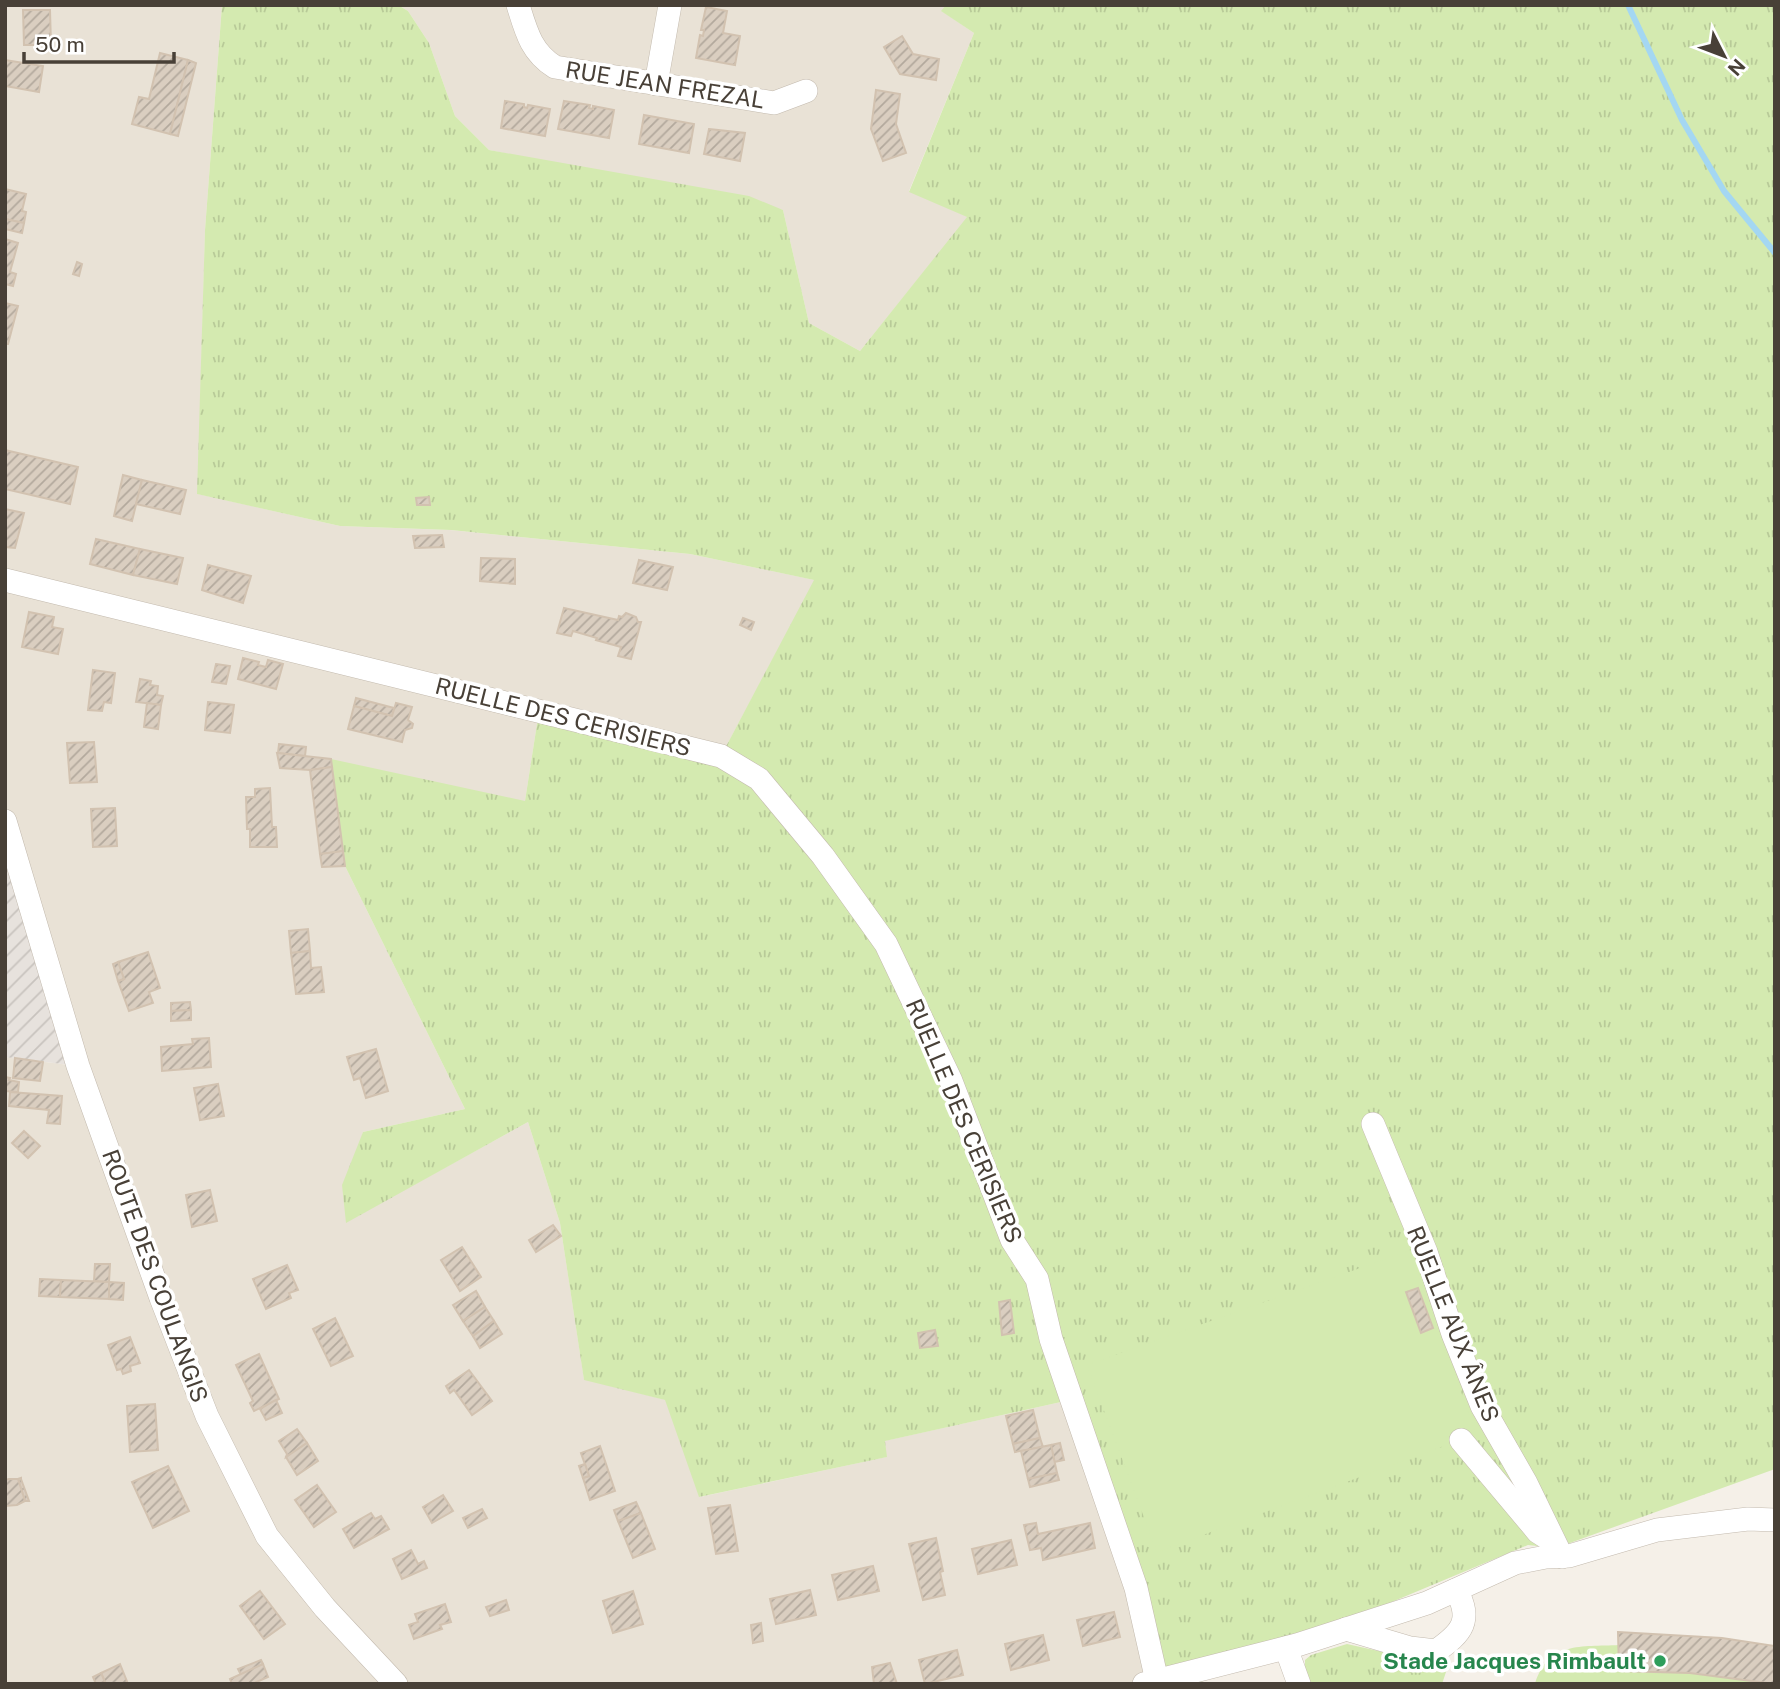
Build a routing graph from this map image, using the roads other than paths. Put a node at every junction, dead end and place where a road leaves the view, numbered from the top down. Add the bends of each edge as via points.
1 (517, 5) edge
2 (670, 5) edge
3 (656, 84) junction
4 (806, 91) dead end
5 (5, 580) edge
6 (5, 821) edge
7 (1373, 1124) dead end
8 (1461, 1440) dead end
9 (1775, 1520) edge
10 (1559, 1549) junction
11 (1456, 1590) junction
12 (1346, 1629) junction
13 (1286, 1648) junction
14 (1150, 1682) edge
15 (396, 1684) edge
16 (1299, 1684) edge

1 - 3 street, RUE JEAN FREZAL via 536,51 555,67
2 - 3 street
3 - 4 street, RUE JEAN FREZAL via 774,103
5 - 14 street, RUELLE DES CERISIERS via 721,756 759,779 823,856 886,944 951,1082 1012,1240 1037,1279 1051,1339 1136,1588
6 - 15 street, ROUTE DES COULANGIS via 78,1066 207,1416 267,1536
7 - 10 street, RUELLE AUX ÂNES via 1482,1406
8 - 10 street via 1538,1532
9 - 10 street via 1657,1530
10 - 11 street
11 - 12 street
11 - 12 street via 1464,1605 1463,1623 1455,1638 1436,1651
12 - 13 street
13 - 14 street
13 - 16 street

